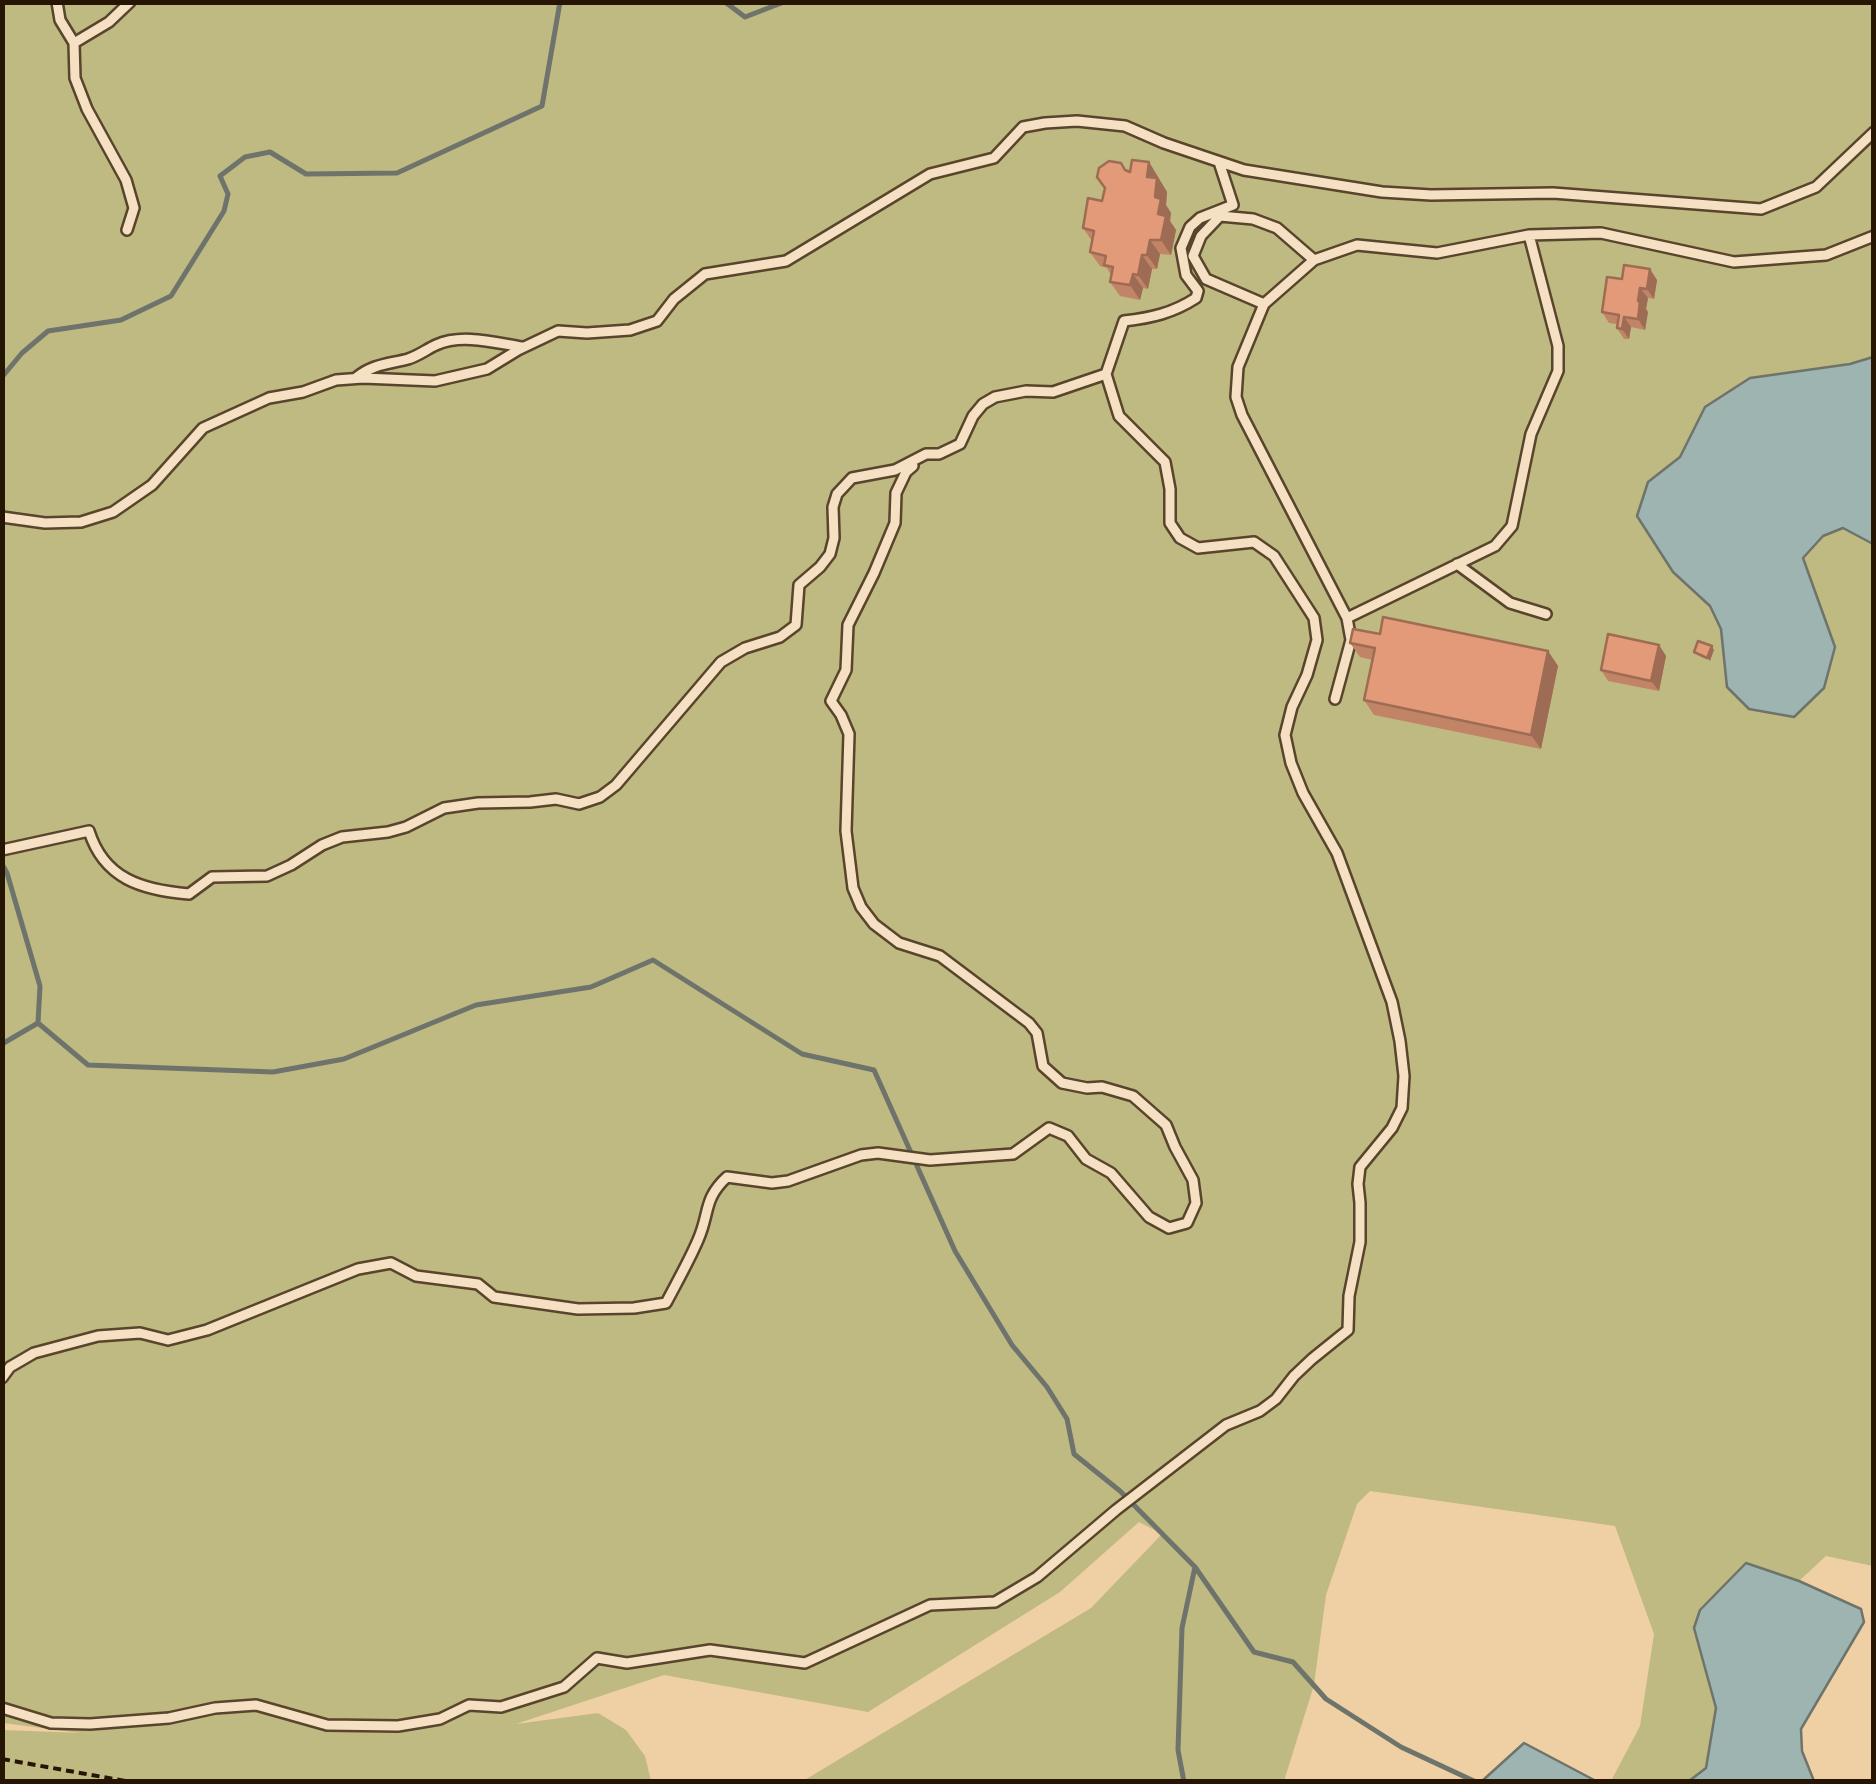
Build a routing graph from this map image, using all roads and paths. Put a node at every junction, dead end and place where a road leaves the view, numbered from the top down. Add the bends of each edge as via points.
1 (57, 2) edge
2 (130, 2) edge
3 (74, 43) junction
4 (1874, 132) edge
5 (1219, 162) junction
6 (127, 230) dead end
7 (1529, 235) junction
8 (1874, 236) edge
9 (1314, 260) junction
10 (1264, 304) junction
11 (525, 347) junction
12 (1106, 374) junction
13 (354, 379) junction
14 (926, 454) junction
15 (2, 517) edge
16 (1457, 564) junction
17 (1546, 614) dead end
18 (1346, 618) junction
19 (1336, 699) dead end
20 (2, 850) edge
21 (2, 1378) edge
22 (2, 1708) edge
23 (2, 1759) edge
24 (131, 1782) edge

1 - 3 lane
2 - 3 lane
3 - 6 lane via 75,78 86,109 126,180 134,208
4 - 5 lane via 1816,188 1761,209 1552,193 1382,192
5 - 11 lane via 1126,126 1077,120 1024,127 994,158 930,174 786,260 705,274 657,320 630,330 558,331
5 - 12 lane via 1232,204 1190,226 1181,248 1196,298 1153,318 1124,321
7 - 8 lane via 1601,234 1734,262 1826,255
7 - 9 lane via 1437,253 1357,245
7 - 16 lane via 1558,346 1558,371 1531,434 1512,526 1495,546
9 - 10 lane
9 - 10 lane via 1277,228 1220,216 1201,236 1194,256 1206,279
10 - 18 lane via 1238,367 1236,398
11 - 13 lane via 487,369 434,381
11 - 13 lane via 454,340 368,368
12 - 14 lane via 1053,392 994,397 974,416 960,444
12 - 22 lane via 1120,416 1165,462 1170,523 1180,538 1198,548 1254,542 1274,556 1314,618 1317,640 1285,735 1290,763 1337,852 1380,967 1404,1076 1402,1108 1360,1167 1360,1242 1348,1330 1276,1399 1226,1424 1023,1586 995,1602 930,1605 805,1663 710,1650 626,1663 597,1658 564,1687 501,1708 469,1705 440,1720 398,1726 327,1725 256,1706 68,1724
13 - 15 lane via 269,398 203,428 152,484 113,512 82,522
14 - 20 lane via 843,486 830,554 799,585 796,625 721,662 600,797 579,804 556,799 444,808 388,832 342,837 267,876 212,877 189,894 158,892 116,874 89,831
14 - 21 lane via 896,493 895,523 848,626 846,670 831,701 849,734 846,831 853,888 874,924 900,943 940,956 1029,1023 1043,1066 1062,1083 1133,1096 1166,1125 1193,1180 1196,1203 1187,1223 1169,1228 1149,1217 1111,1173 1049,1128 1014,1154 930,1160 878,1153 788,1182 726,1176 714,1189 704,1226 666,1303 578,1309 510,1300 478,1284 416,1276 392,1263 358,1269 168,1340 98,1336 34,1353
16 - 17 lane via 1510,603
16 - 18 lane
18 - 19 lane via 1351,640
23 - 24 path

